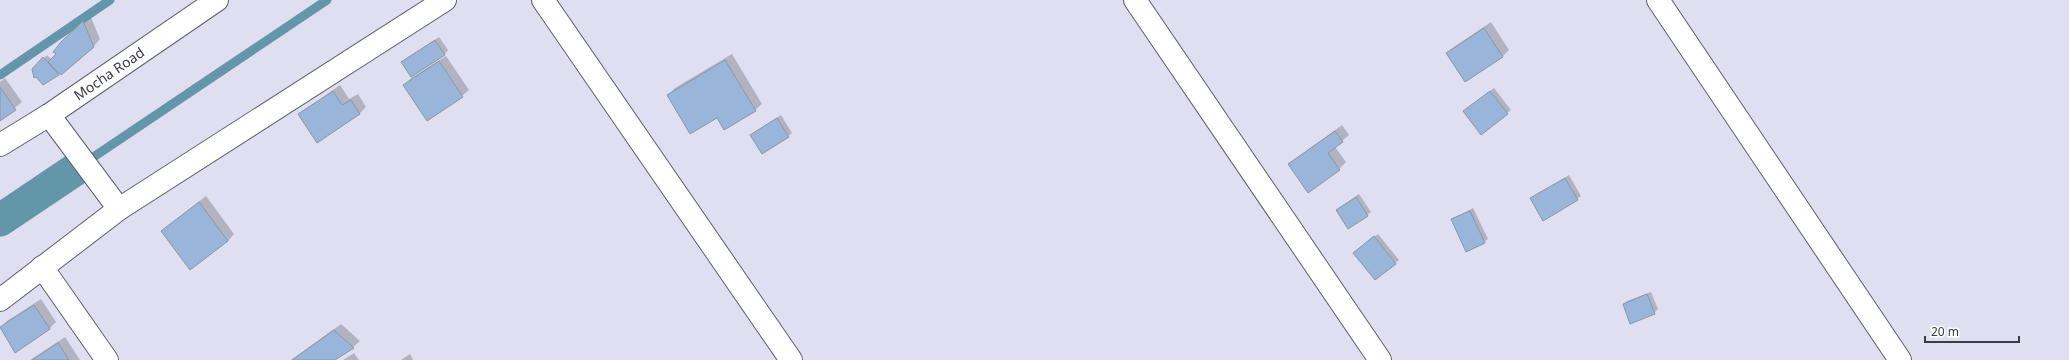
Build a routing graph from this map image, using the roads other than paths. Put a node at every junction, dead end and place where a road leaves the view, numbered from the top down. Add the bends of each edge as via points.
1 (217, 0) edge
2 (445, 0) edge
3 (543, 0) edge
4 (1135, 0) edge
5 (1658, 0) edge
6 (49, 115) junction
7 (0, 145) edge
8 (119, 209) junction
9 (42, 267) junction
10 (0, 300) edge
11 (107, 360) edge
12 (791, 360) edge
13 (1380, 360) edge
14 (1900, 360) edge

1 - 6 street, Mocha Road
2 - 8 street
3 - 12 street
4 - 13 street
5 - 14 street
6 - 7 street, Mocha Road
6 - 8 street
8 - 9 street
9 - 10 street
9 - 11 street

